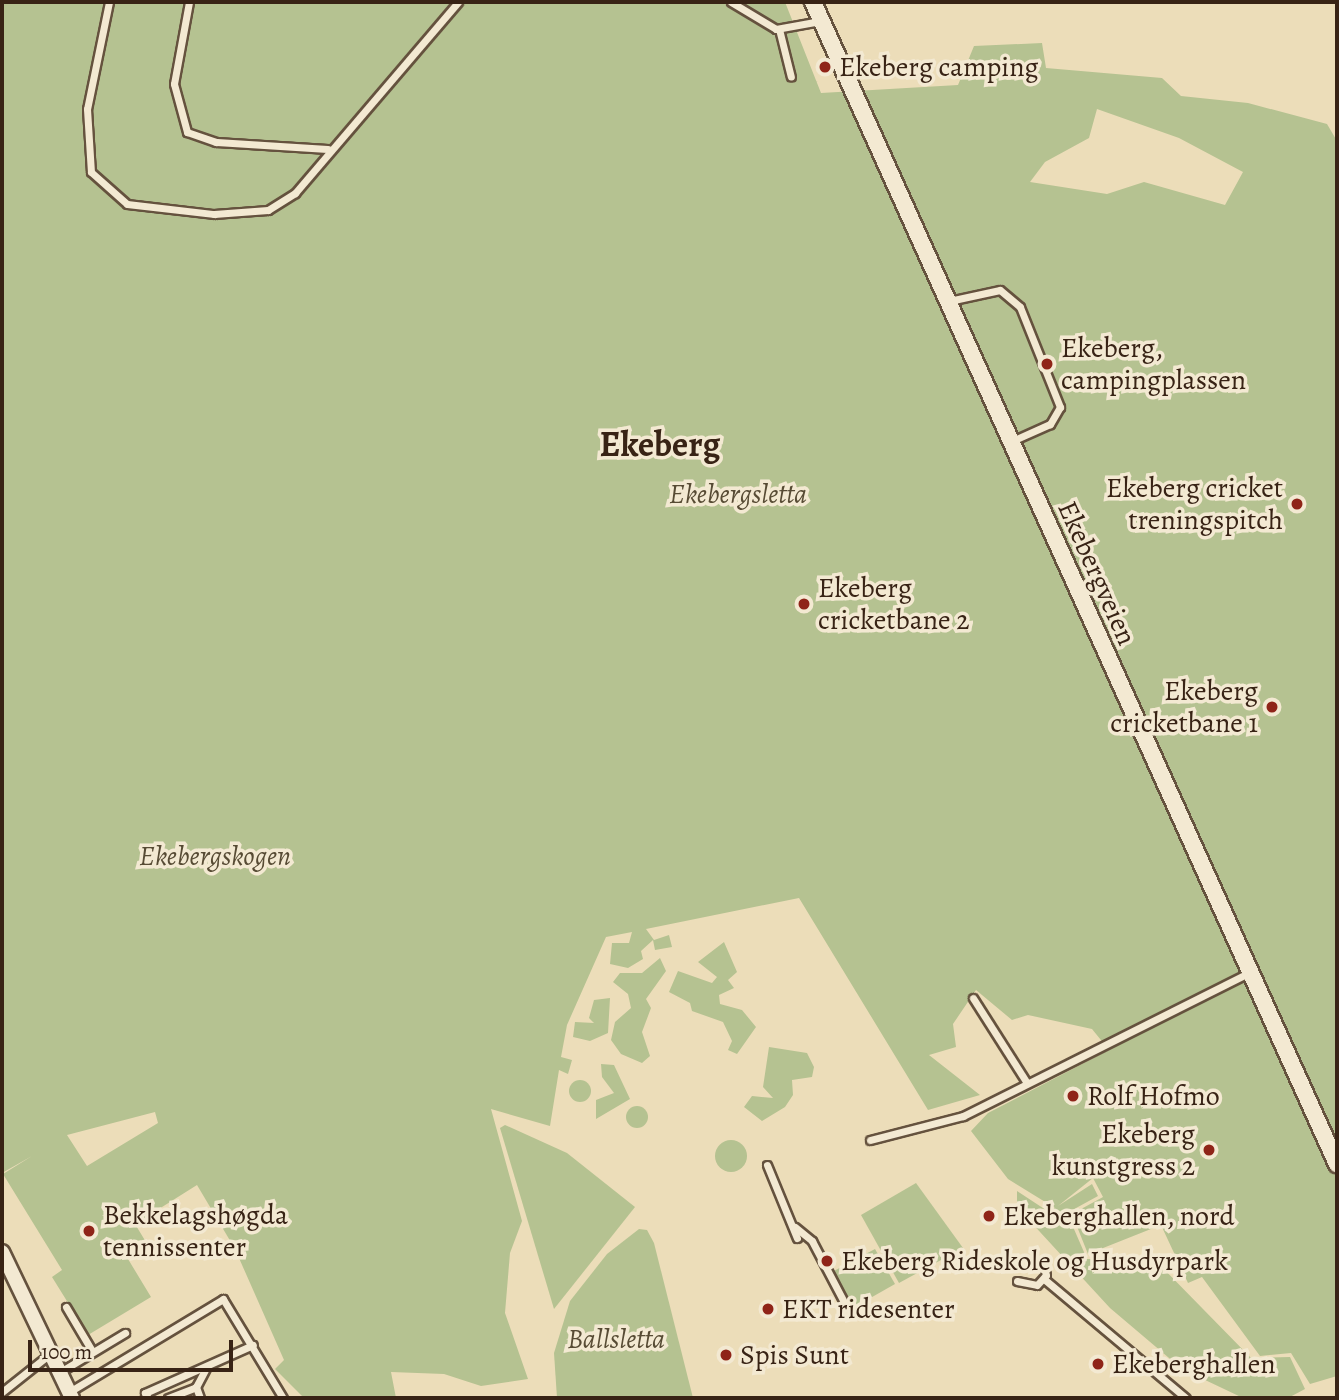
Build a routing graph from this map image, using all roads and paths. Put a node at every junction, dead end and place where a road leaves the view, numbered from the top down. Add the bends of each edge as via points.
1 (108, 2) edge
2 (189, 2) edge
3 (458, 2) edge
4 (730, 2) edge
5 (813, 2) edge
6 (820, 21) junction
7 (779, 29) junction
8 (791, 77) dead end
9 (328, 149) junction
10 (945, 303) junction
11 (1009, 442) junction
12 (1251, 972) junction
13 (973, 998) dead end
14 (1027, 1083) junction
15 (870, 1140) dead end
16 (1337, 1164) edge
17 (767, 1165) dead end
18 (794, 1227) junction
19 (796, 1238) dead end
20 (2, 1252) edge
21 (1043, 1262) dead end
22 (1044, 1279) junction
23 (1017, 1281) dead end
24 (843, 1300) dead end
25 (66, 1307) dead end
26 (125, 1333) dead end
27 (253, 1346) junction
28 (92, 1352) junction
29 (50, 1354) junction
30 (207, 1368) junction
31 (59, 1372) junction
32 (196, 1387) junction
33 (2, 1391) edge
34 (70, 1395) edge
35 (148, 1398) edge
36 (169, 1398) edge
37 (200, 1398) edge
38 (283, 1398) edge
39 (1186, 1398) edge

1 - 9 lane via 85,149 91,172 106,191 156,211 268,210 295,193
2 - 9 lane via 174,84 187,132 216,142
3 - 9 lane
4 - 7 lane
5 - 6 street, Ekebergveien
6 - 7 lane
6 - 10 street, Ekebergveien
7 - 8 lane
10 - 11 street, Ekebergveien
10 - 11 lane via 992,289 1013,297 1020,307 1060,407 1050,424
11 - 12 street, Ekebergveien
12 - 14 lane
12 - 16 street, Ekebergveien
13 - 14 lane
14 - 15 lane via 963,1116
17 - 18 lane via 774,1195
18 - 19 lane
18 - 24 lane via 812,1241
20 - 29 street
21 - 22 lane
22 - 23 lane via 1031,1287
22 - 39 lane
25 - 28 lane
26 - 28 lane
27 - 30 lane
27 - 34 lane via 223,1299
27 - 38 lane
28 - 31 lane
29 - 31 street
29 - 33 lane
30 - 32 lane
30 - 35 lane via 145,1393
31 - 34 street
32 - 36 lane
32 - 37 lane

